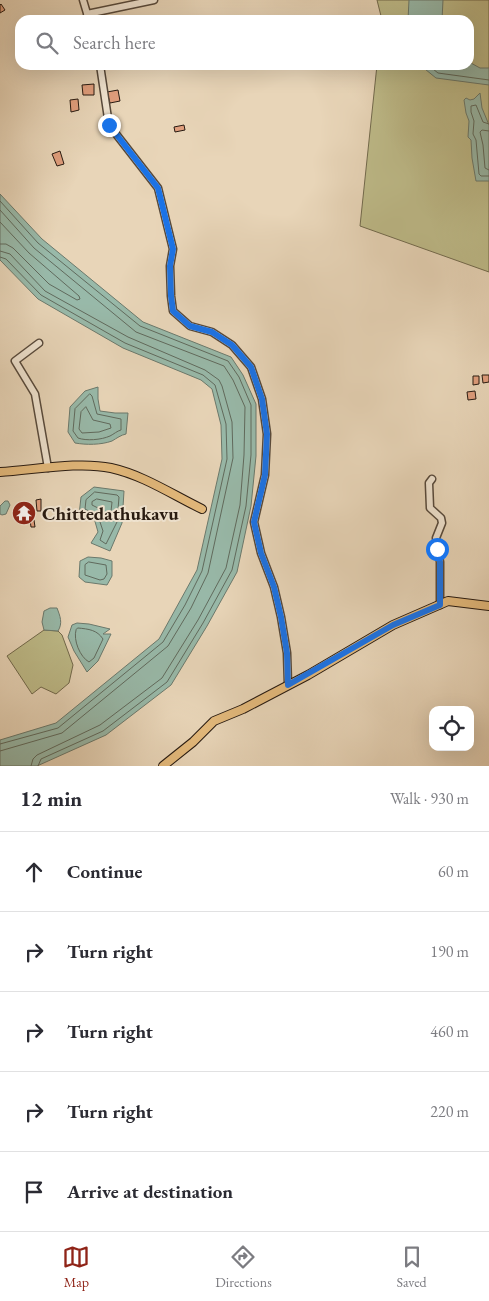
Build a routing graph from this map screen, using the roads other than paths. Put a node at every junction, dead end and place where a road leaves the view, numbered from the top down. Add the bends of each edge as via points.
1 (83, 0) edge
2 (154, 0) edge
3 (87, 15) edge
4 (96, 15) edge
5 (101, 70) edge
6 (39, 343) dead end
7 (48, 468) junction
8 (0, 472) edge
9 (432, 479) dead end
10 (202, 509) dead end
11 (440, 605) junction
12 (489, 606) edge
13 (288, 685) junction
14 (163, 766) edge

1 - 3 street
2 - 4 street
5 - 13 street via 109,125 158,188 173,249 170,266 173,311 190,326 212,332 232,345 251,367 262,399 267,434 265,475 254,522 281,617
6 - 7 street via 15,361 35,394
7 - 8 main road
7 - 10 main road via 75,465 110,468 134,475
9 - 11 street via 429,483 430,508 442,523 436,538 440,562
11 - 12 main road via 448,601
11 - 13 main road via 393,625
13 - 14 main road via 214,721

